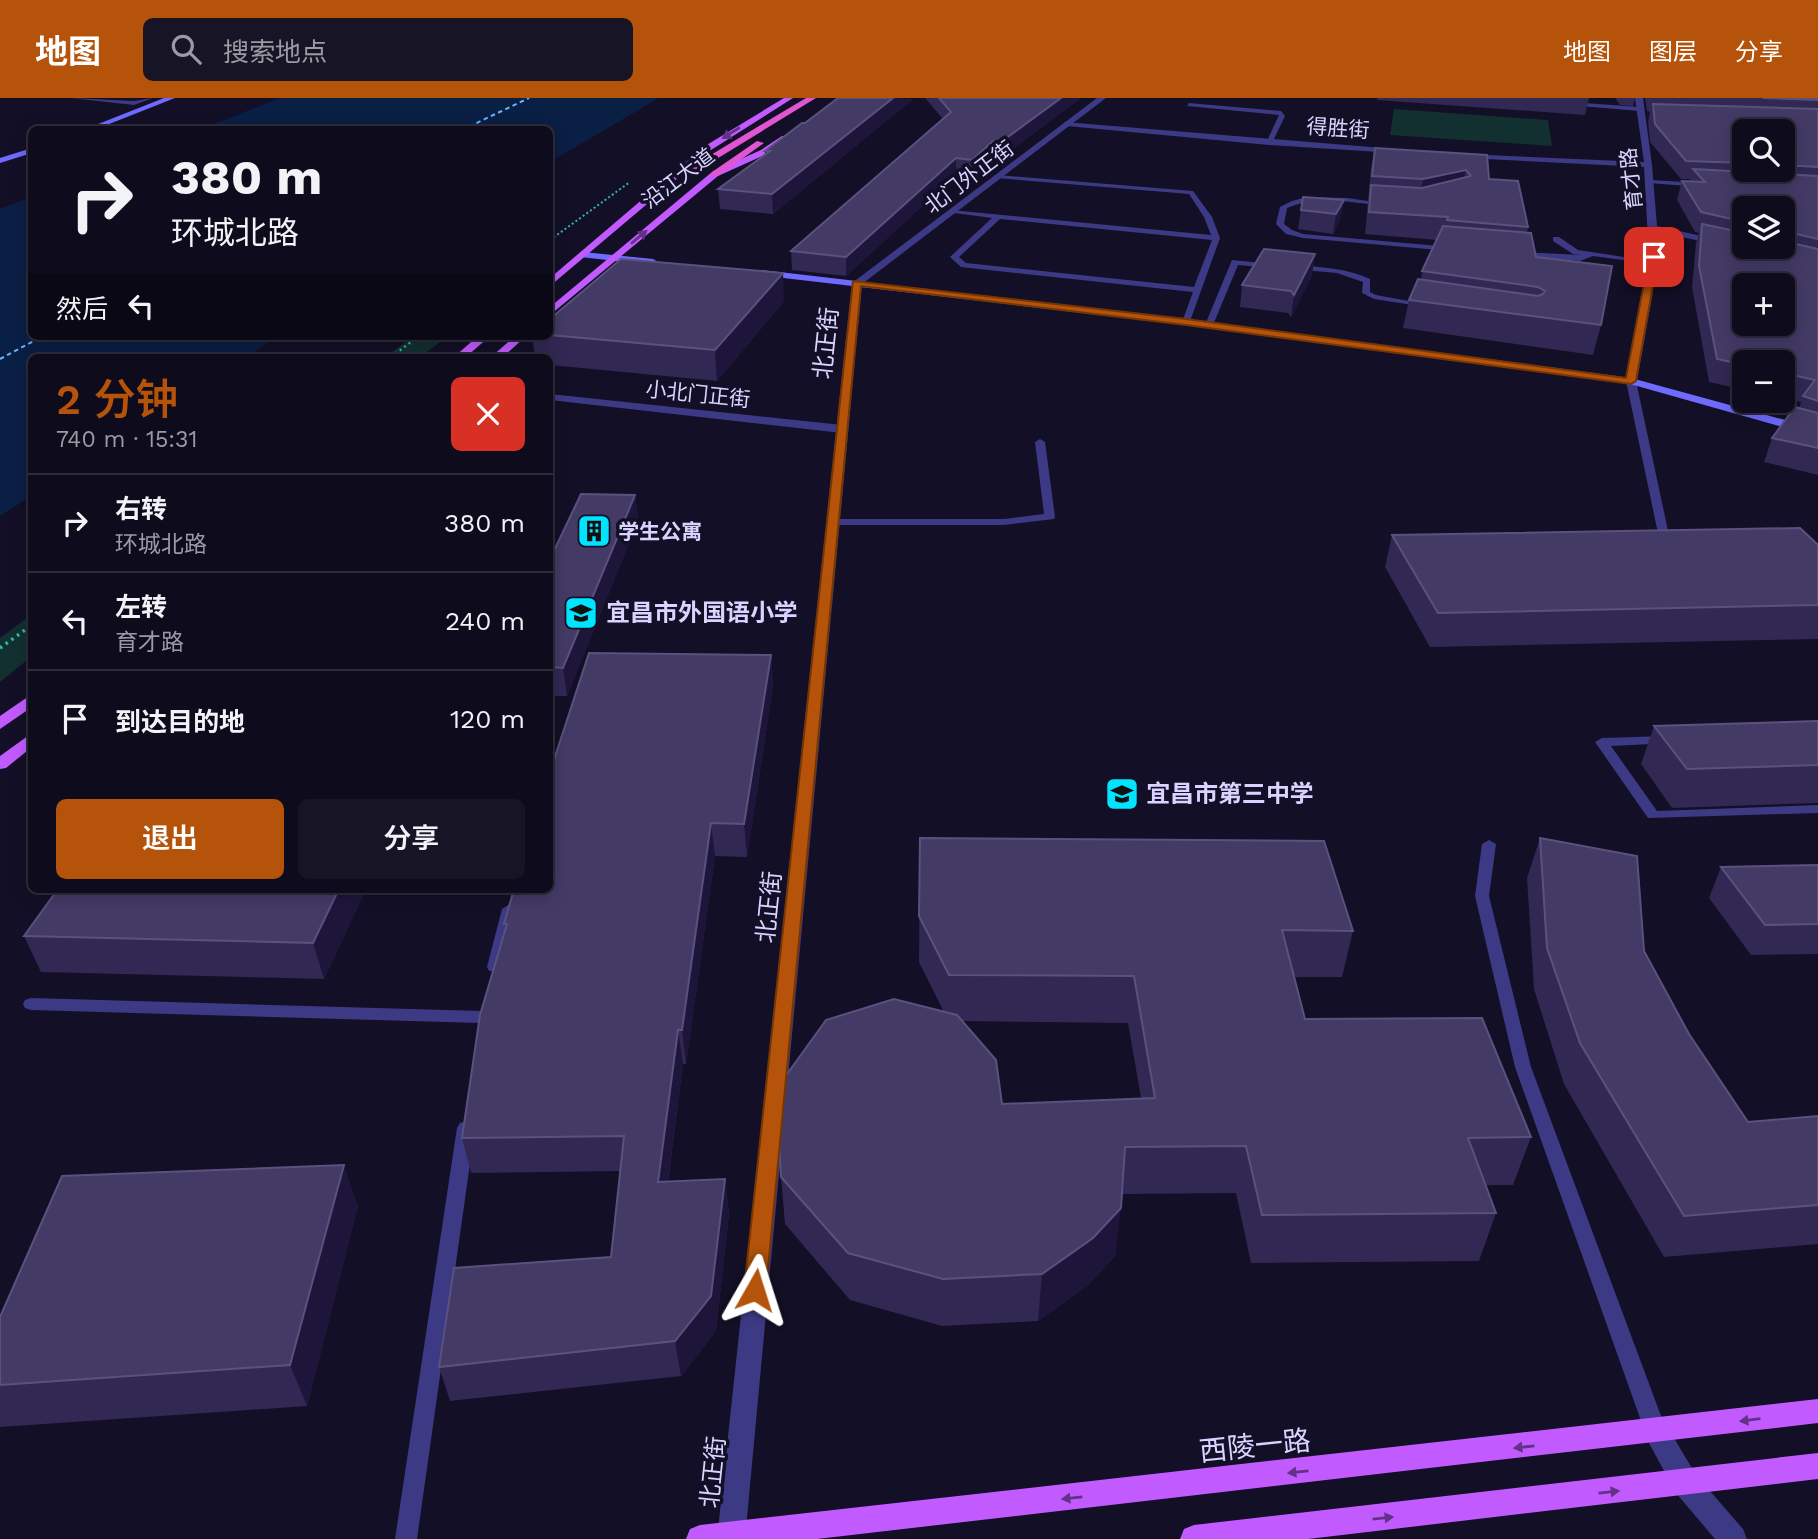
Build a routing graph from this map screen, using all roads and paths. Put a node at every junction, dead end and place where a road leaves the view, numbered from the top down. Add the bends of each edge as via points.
1 (74, 98) edge
2 (150, 98) edge
3 (171, 98) edge
4 (789, 98) edge
5 (1102, 98) edge
6 (816, 100) edge
7 (1560, 103) dead end
8 (1189, 105) dead end
9 (1640, 108) edge
10 (1655, 117) edge
11 (1067, 124) junction
12 (97, 126) edge
13 (799, 129) edge
14 (1269, 144) junction
15 (28, 151) edge
16 (1407, 152) edge
17 (1449, 155) edge
18 (0, 161) edge
19 (707, 161) joint
20 (1648, 165) junction
21 (678, 174) junction
22 (715, 174) junction
23 (998, 177) junction
24 (1650, 182) junction
25 (1714, 185) edge
26 (1398, 205) edge
27 (951, 212) junction
28 (998, 217) junction
29 (1653, 228) junction
30 (1216, 238) junction
31 (1556, 239) dead end
32 (1732, 244) edge
33 (1465, 250) edge
34 (1505, 253) edge
35 (583, 255) junction
36 (1590, 255) junction
37 (614, 258) junction
38 (1653, 262) junction
39 (668, 264) edge
40 (749, 272) edge
41 (553, 280) edge
42 (857, 283) junction
43 (1196, 290) junction
44 (1440, 307) edge
45 (553, 309) edge
46 (1186, 322) junction
47 (1209, 325) junction
48 (414, 340) edge
49 (480, 340) edge
50 (516, 340) edge
51 (395, 354) edge
52 (463, 354) edge
53 (500, 354) edge
54 (1631, 381) junction
55 (553, 397) edge
56 (842, 429) junction
57 (1818, 433) edge
58 (1040, 442) dead end
59 (832, 522) junction
60 (1651, 542) edge
61 (28, 628) edge
62 (0, 648) edge
63 (28, 702) edge
64 (0, 724) edge
65 (1683, 740) edge
66 (28, 741) edge
67 (0, 764) edge
68 (1818, 809) edge
69 (1489, 844) dead end
70 (513, 897) edge
71 (31, 1004) dead end
72 (468, 1113) edge
73 (1818, 1411) edge
74 (1656, 1432) junction
75 (1818, 1466) edge
76 (1686, 1484) junction
77 (731, 1538) edge
78 (407, 1539) edge
79 (700, 1539) edge
80 (1194, 1539) edge
81 (1733, 1539) edge

1 - 2 lane via 134,103
3 - 12 main road
4 -> 21 main road, 沿江大道 via 708,148
5 - 11 street, 北门外正街
6 - 19 highway
6 - 22 highway
7 - 9 lane
8 - 14 lane via 1281,113
9 - 10 street
9 - 20 street, 育才路
11 - 14 street, 得胜街
11 - 23 street, 北门外正街
13 - 22 main road, 沿江大道 via 764,152
14 - 16 street, 得胜街
15 - 18 main road
17 - 20 street
19 - 21 highway
20 - 24 street, 育才路
21 - 35 main road, 沿江大道
37 -> 22 main road, 沿江大道
23 - 27 street, 北门外正街
23 - 30 lane via 1191,192
24 - 25 lane
24 - 29 street, 育才路
26 - 33 lane via 1295,202 1284,207 1280,223 1303,236
27 - 28 lane
27 - 42 street, 北门外正街
28 - 30 lane
28 - 43 lane via 954,257 964,265
29 - 32 street
29 - 38 street, 育才路
30 - 43 lane
31 - 36 lane
34 - 36 lane via 1580,259
35 - 37 main road
35 - 41 main road, 沿江大道
36 - 38 lane
37 - 39 main road
37 - 45 main road, 沿江大道
38 - 54 street, 育才路
40 - 42 main road
42 - 46 main road
42 - 56 street, 北正街
43 - 46 lane
44 - 47 lane via 1374,297 1366,293 1367,281 1355,275 1235,262
46 - 47 main road
47 - 54 main road
48 - 51 path
49 - 52 main road
50 - 53 main road
54 - 57 main road
54 - 60 lane via 1665,540
55 - 56 street, 小北门正街
56 - 59 street, 北正街
58 - 59 lane via 1050,517 1004,522
59 - 77 street, 北正街
61 - 62 path
63 - 64 main road
65 - 68 lane via 1602,742 1653,815
66 - 67 main road
69 - 74 lane via 1482,896 1523,1067
70 - 71 lane via 484,1011
72 - 78 lane
73 -> 74 main road, 西陵一路
74 - 76 street
74 -> 77 main road, 西陵一路
75 - 76 main road
80 -> 76 main road
76 - 81 street
77 - 79 main road, 西陵一路

